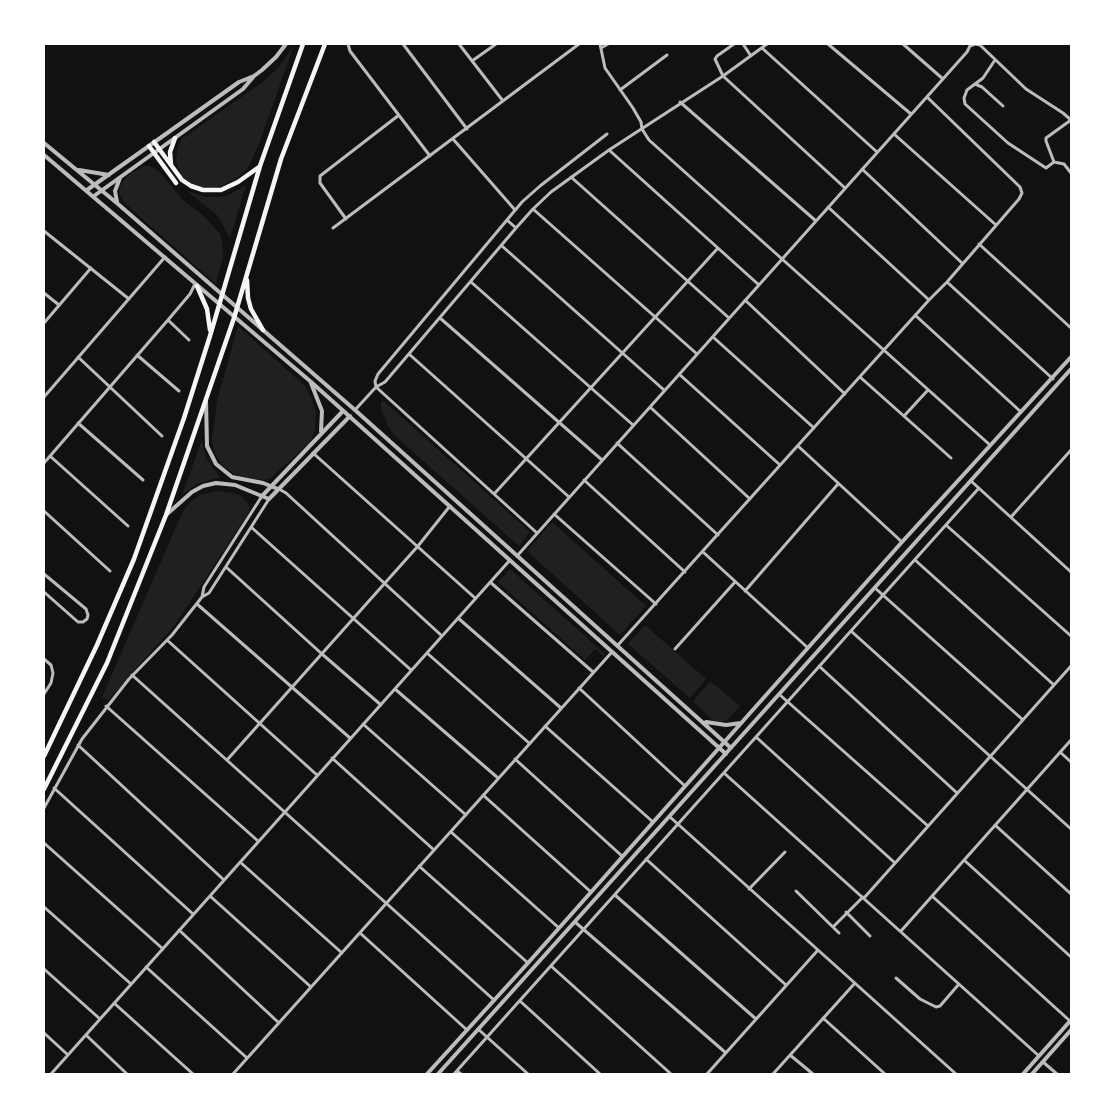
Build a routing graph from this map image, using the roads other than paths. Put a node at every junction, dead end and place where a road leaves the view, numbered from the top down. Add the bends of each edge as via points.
1 (286, 44) edge
2 (304, 44) edge
3 (325, 44) edge
4 (348, 44) edge
5 (403, 44) edge
6 (459, 44) edge
7 (496, 44) edge
8 (579, 44) edge
9 (608, 44) edge
10 (734, 44) edge
11 (743, 44) edge
12 (767, 44) edge
13 (828, 44) edge
14 (903, 44) edge
15 (977, 44) edge
16 (969, 45) edge
17 (600, 46) edge
18 (762, 48) junction
19 (667, 55) dead end
20 (751, 56) junction
21 (995, 60) junction
22 (472, 61) junction
23 (254, 76) junction
24 (723, 76) junction
25 (943, 79) junction
26 (975, 84) junction
27 (620, 90) junction
28 (927, 97) junction
29 (503, 101) junction
30 (680, 102) junction
31 (1003, 106) dead end
32 (911, 114) junction
33 (399, 115) junction
34 (1071, 120) edge
35 (467, 129) junction
36 (642, 129) junction
37 (607, 134) dead end
38 (894, 134) junction
39 (174, 138) junction
40 (453, 139) junction
41 (154, 142) junction
42 (44, 143) edge
43 (148, 146) junction
44 (159, 148) junction
45 (609, 150) junction
46 (153, 152) junction
47 (877, 152) junction
48 (44, 155) edge
49 (430, 156) junction
50 (1054, 162) junction
51 (172, 166) junction
52 (260, 166) junction
53 (862, 169) junction
54 (77, 170) junction
55 (1071, 173) edge
56 (109, 174) junction
57 (122, 175) junction
58 (570, 177) junction
59 (176, 183) dead end
60 (95, 185) junction
61 (845, 188) junction
62 (87, 190) junction
63 (102, 190) junction
64 (94, 196) junction
65 (118, 204) junction
66 (828, 207) junction
67 (533, 209) junction
68 (515, 210) junction
69 (346, 219) junction
70 (507, 220) junction
71 (816, 221) junction
72 (996, 226) junction
73 (333, 228) dead end
74 (516, 228) junction
75 (44, 231) edge
76 (979, 244) junction
77 (502, 246) junction
78 (718, 248) junction
79 (165, 257) junction
80 (782, 259) junction
81 (962, 263) junction
82 (91, 268) junction
83 (248, 274) junction
84 (688, 281) junction
85 (471, 282) junction
86 (947, 282) junction
87 (196, 285) junction
88 (759, 285) junction
89 (44, 293) edge
90 (222, 295) junction
91 (129, 299) junction
92 (745, 300) junction
93 (929, 300) junction
94 (59, 305) junction
95 (219, 305) junction
96 (237, 308) junction
97 (915, 315) junction
98 (655, 317) junction
99 (234, 318) junction
100 (440, 318) junction
101 (729, 318) junction
102 (168, 320) junction
103 (44, 323) edge
104 (1071, 328) edge
105 (263, 330) junction
106 (210, 336) junction
107 (712, 337) junction
108 (189, 340) dead end
109 (883, 351) junction
110 (622, 353) junction
111 (409, 354) junction
112 (697, 354) junction
113 (137, 356) junction
114 (78, 357) junction
115 (1071, 357) edge
116 (1071, 369) edge
117 (679, 374) junction
118 (860, 377) junction
119 (1053, 379) junction
120 (310, 381) junction
121 (110, 387) junction
122 (376, 387) junction
123 (590, 388) junction
124 (664, 390) junction
125 (928, 390) junction
126 (179, 392) dead end
127 (845, 394) junction
128 (44, 397) edge
129 (206, 398) junction
130 (650, 407) junction
131 (355, 410) junction
132 (343, 411) junction
133 (1021, 412) junction
134 (350, 416) junction
135 (904, 416) junction
136 (559, 422) junction
137 (78, 423) junction
138 (633, 425) junction
139 (814, 428) junction
140 (321, 434) junction
141 (162, 436) dead end
142 (617, 443) junction
143 (990, 445) junction
144 (798, 446) junction
145 (1071, 450) edge
146 (314, 453) junction
147 (50, 456) junction
148 (951, 458) dead end
149 (525, 460) junction
150 (602, 460) junction
151 (44, 463) edge
152 (780, 466) junction
153 (143, 480) dead end
154 (584, 480) junction
155 (971, 481) junction
156 (838, 484) junction
157 (270, 486) junction
158 (278, 488) junction
159 (979, 488) junction
160 (495, 493) junction
161 (262, 496) junction
162 (569, 498) junction
163 (270, 499) junction
164 (750, 499) junction
165 (451, 506) junction
166 (44, 511) edge
167 (554, 514) junction
168 (166, 515) junction
169 (1011, 517) junction
170 (946, 525) junction
171 (128, 526) dead end
172 (251, 527) junction
173 (537, 533) junction
174 (718, 535) junction
175 (902, 542) junction
176 (418, 546) junction
177 (703, 552) junction
178 (517, 556) junction
179 (510, 560) junction
180 (915, 560) junction
181 (226, 567) junction
182 (110, 571) dead end
183 (685, 572) junction
184 (1071, 572) edge
185 (44, 574) edge
186 (490, 582) junction
187 (735, 582) junction
188 (384, 584) junction
189 (875, 588) junction
190 (745, 591) junction
191 (44, 592) edge
192 (884, 595) junction
193 (202, 597) junction
194 (476, 598) junction
195 (197, 604) junction
196 (656, 604) junction
197 (458, 618) junction
198 (353, 619) junction
199 (851, 631) junction
200 (442, 636) junction
201 (1071, 636) edge
202 (167, 640) junction
203 (618, 645) junction
204 (808, 648) junction
205 (675, 649) dead end
206 (612, 652) junction
207 (427, 653) junction
208 (322, 654) junction
209 (44, 659) edge
210 (819, 666) junction
211 (1071, 666) edge
212 (411, 670) junction
213 (594, 672) junction
214 (132, 675) junction
215 (1054, 685) junction
216 (291, 688) junction
217 (579, 688) junction
218 (394, 689) junction
219 (44, 694) edge
220 (780, 695) junction
221 (788, 702) junction
222 (380, 705) junction
223 (106, 706) junction
224 (561, 708) junction
225 (1022, 720) junction
226 (704, 722) junction
227 (260, 723) junction
228 (741, 723) junction
229 (364, 724) junction
230 (545, 726) junction
231 (756, 737) junction
232 (350, 738) junction
233 (1071, 740) edge
234 (724, 741) junction
235 (530, 744) junction
236 (78, 745) junction
237 (719, 747) junction
238 (732, 748) junction
239 (1060, 752) junction
240 (726, 754) junction
241 (44, 756) edge
242 (990, 756) junction
243 (332, 758) junction
244 (515, 759) junction
245 (227, 760) junction
246 (1071, 762) edge
247 (724, 773) junction
248 (317, 775) junction
249 (498, 778) junction
250 (685, 786) junction
251 (54, 788) junction
252 (44, 789) edge
253 (1027, 789) junction
254 (957, 793) junction
255 (483, 795) junction
256 (44, 808) edge
257 (285, 812) junction
258 (466, 815) junction
259 (670, 817) junction
260 (653, 822) junction
261 (678, 825) junction
262 (995, 825) junction
263 (928, 826) junction
264 (1071, 829) edge
265 (450, 832) junction
266 (258, 841) junction
267 (44, 843) edge
268 (434, 850) junction
269 (785, 852) dead end
270 (622, 856) junction
271 (646, 859) junction
272 (964, 860) junction
273 (240, 862) junction
274 (895, 863) junction
275 (420, 866) junction
276 (224, 880) junction
277 (749, 889) junction
278 (796, 891) dead end
279 (591, 892) junction
280 (1071, 894) edge
281 (615, 895) junction
282 (210, 896) junction
283 (932, 896) junction
284 (863, 898) junction
285 (387, 903) junction
286 (44, 907) edge
287 (846, 912) junction
288 (193, 914) junction
289 (575, 922) junction
290 (833, 927) junction
291 (559, 928) junction
292 (179, 930) junction
293 (583, 930) junction
294 (901, 931) junction
295 (360, 933) junction
296 (839, 933) dead end
297 (870, 936) dead end
298 (163, 949) junction
299 (818, 950) junction
300 (342, 953) junction
301 (1071, 958) edge
302 (528, 963) junction
303 (551, 966) junction
304 (146, 967) junction
305 (44, 969) edge
306 (896, 978) dead end
307 (855, 983) junction
308 (131, 984) junction
309 (959, 984) junction
310 (786, 986) junction
311 (311, 987) junction
312 (494, 1000) junction
313 (520, 1001) junction
314 (114, 1003) junction
315 (823, 1018) junction
316 (100, 1019) junction
317 (756, 1019) junction
318 (1071, 1021) edge
319 (279, 1023) junction
320 (478, 1029) junction
321 (467, 1030) junction
322 (1071, 1030) edge
323 (44, 1033) edge
324 (86, 1035) junction
325 (488, 1037) junction
326 (726, 1053) junction
327 (68, 1055) junction
328 (790, 1055) junction
329 (1039, 1056) junction
330 (247, 1058) junction
331 (1043, 1062) junction
332 (457, 1071) junction
333 (51, 1074) edge
334 (126, 1074) edge
335 (193, 1074) edge
336 (233, 1074) edge
337 (427, 1074) edge
338 (438, 1074) edge
339 (454, 1074) edge
340 (461, 1074) edge
341 (528, 1074) edge
342 (600, 1074) edge
343 (671, 1074) edge
344 (707, 1074) edge
345 (773, 1074) edge
346 (813, 1074) edge
347 (885, 1074) edge
348 (956, 1074) edge
349 (1023, 1074) edge
350 (1032, 1074) edge
351 (1057, 1074) edge

1 - 23 street
2 - 52 main road
3 - 83 main road via 281,159
4 - 33 street via 350,52
5 - 35 street
6 - 22 street
7 - 22 street
8 - 29 street
9 - 17 street
10 - 24 street via 716,56
11 - 20 street
12 - 18 street
13 - 32 street
14 - 25 street
15 - 16 street
15 - 21 street
16 - 25 street via 967,52
17 - 27 street via 605,68
18 - 20 street
18 - 47 street
19 - 27 street
20 - 24 street
21 - 26 street
21 - 34 street via 1026,89
22 - 29 street
23 - 39 street via 246,87
23 - 41 street via 239,82
24 - 30 street
24 - 61 street
25 - 28 street
26 - 31 street via 982,86
26 - 50 street via 968,90 965,104 1008,143 1046,168
27 - 36 street via 641,122
28 - 32 street
28 - 72 street via 1020,187 1019,199
29 - 35 street
30 - 36 street
30 - 71 street
32 - 38 street
33 - 49 street
33 - 69 street via 320,176 320,183
34 - 50 street via 1046,138
35 - 40 street
36 - 45 street
36 - 80 street via 649,140
37 - 68 street via 540,186
38 - 47 street
38 - 72 street
39 - 44 street
39 - 51 main road via 170,152
40 - 49 street
40 - 68 street
41 - 43 street
41 - 44 main road
42 - 54 street
43 - 46 main road
43 - 56 street
44 - 46 street
44 - 51 main road
45 - 58 street
45 - 78 street
46 - 57 street
46 - 59 main road
47 - 53 street
48 - 62 street
49 - 69 street
50 - 55 street via 1064,164
51 - 52 main road via 188,185 209,191 230,186
52 - 90 main road
53 - 61 street
53 - 81 street
54 - 56 street
54 - 60 street
56 - 60 street
57 - 63 street
57 - 65 street via 115,191
58 - 67 street
58 - 84 street
60 - 62 street
60 - 63 street
61 - 66 street
62 - 64 street
63 - 64 street
63 - 65 street
64 - 79 street
65 - 90 street
66 - 71 street
66 - 93 street
67 - 74 street
67 - 98 street
68 - 70 street
69 - 73 street
70 - 74 street
70 - 122 street via 378,374 374,381
71 - 80 street
72 - 76 street
74 - 77 street
75 - 82 street
76 - 81 street
76 - 104 street
77 - 85 street
77 - 110 street
78 - 84 street
78 - 88 street
79 - 87 street
79 - 91 street
80 - 88 street
80 - 109 street
81 - 86 street
82 - 91 street
82 - 94 street
83 - 96 main road
83 - 105 main road via 251,309
84 - 98 street
84 - 101 street
85 - 100 street
85 - 123 street
86 - 93 street
86 - 119 street
87 - 95 street
87 - 102 street
87 - 106 main road via 207,309
88 - 92 street
89 - 94 street
90 - 95 main road
90 - 96 street
91 - 114 street
92 - 101 street
92 - 127 street
93 - 97 street
94 - 103 street
95 - 99 street
95 - 106 main road
96 - 99 main road
96 - 105 street
97 - 109 street
97 - 133 street
98 - 110 street
98 - 112 street
99 - 120 street
99 - 129 main road
100 - 111 street
100 - 136 street
101 - 107 street
102 - 108 street
102 - 113 street
105 - 131 street
106 - 241 main road via 134,559
107 - 112 street
107 - 139 street
109 - 118 street
109 - 125 street
110 - 123 street
110 - 124 street
111 - 122 street via 385,382
111 - 149 street
112 - 117 street
113 - 121 street
113 - 126 street
114 - 121 street
114 - 128 street
115 - 119 street
116 - 155 street
117 - 124 street
117 - 152 street
118 - 127 street
118 - 135 street
119 - 133 street
120 - 132 street
120 - 140 street via 322,411
121 - 137 street
121 - 141 street
122 - 131 street
122 - 160 street
123 - 136 street
123 - 138 street
124 - 130 street
125 - 135 street
125 - 143 street
127 - 139 street
129 - 157 street via 207,446 216,464 232,477
129 - 168 main road
130 - 138 street
130 - 164 street
131 - 178 street
132 - 134 street
132 - 140 street
133 - 143 street
134 - 146 street
134 - 165 street
135 - 148 street
136 - 149 street
136 - 150 street
137 - 147 street
137 - 153 street
138 - 142 street
139 - 144 street
140 - 157 street
142 - 150 street
142 - 174 street
143 - 175 street
144 - 152 street
144 - 156 street
145 - 169 street
146 - 158 street
146 - 176 street
147 - 151 street
147 - 171 street
149 - 160 street
149 - 162 street
150 - 154 street
152 - 164 street
154 - 162 street
154 - 183 street
155 - 159 street
155 - 189 street
156 - 175 street
156 - 190 street
157 - 158 street
157 - 161 street
158 - 163 street
158 - 188 street
159 - 169 street
159 - 170 street
160 - 173 street
161 - 163 street
161 - 168 street via 234,485 210,484 192,492
161 - 193 street via 204,587
162 - 167 street
163 - 172 street
164 - 174 street
165 - 176 street
165 - 179 street
166 - 182 street
167 - 173 street
167 - 196 street
168 - 252 main road via 107,663
169 - 184 street
170 - 180 street
170 - 201 street
172 - 181 street
172 - 198 street
173 - 178 street
174 - 177 street
175 - 204 street
176 - 188 street
176 - 194 street
177 - 183 street
177 - 187 street
178 - 203 street
179 - 186 street
179 - 206 street
180 - 192 street
180 - 215 street
181 - 193 street via 209,593
181 - 208 street
183 - 196 street
185 - 191 street via 86,609 86,619 78,622
186 - 194 street
186 - 213 street
187 - 190 street
187 - 205 street
188 - 198 street
188 - 200 street
189 - 192 street
189 - 220 street
190 - 204 street
192 - 199 street
192 - 225 street
193 - 195 street
194 - 197 street
195 - 202 street
195 - 216 street
196 - 203 street
197 - 200 street
197 - 224 street
198 - 208 street
198 - 212 street
199 - 210 street
199 - 242 street
200 - 207 street
202 - 214 street
202 - 227 street
203 - 226 street
204 - 228 street
206 - 213 street
206 - 237 street
207 - 212 street
207 - 235 street
208 - 216 street
208 - 222 street
209 - 219 street via 51,665 53,673
210 - 221 street
210 - 254 street
211 - 215 street
212 - 218 street
213 - 217 street
214 - 223 street
214 - 245 street
215 - 225 street
216 - 227 street
216 - 232 street
217 - 224 street
217 - 250 street
218 - 222 street
218 - 249 street
220 - 221 street
220 - 238 street
221 - 231 street
221 - 263 street
222 - 229 street
223 - 236 street
223 - 266 street
224 - 230 street
225 - 242 street
226 - 228 street via 718,725
226 - 234 street
227 - 245 street
227 - 248 street
228 - 234 street
229 - 232 street
229 - 258 street
230 - 235 street
230 - 260 street
231 - 247 street
231 - 274 street
232 - 243 street
233 - 239 street
234 - 237 street
234 - 238 street
235 - 244 street
236 - 251 street
236 - 276 street
237 - 240 street
237 - 250 street
238 - 240 street
239 - 246 street
239 - 253 street
240 - 259 street
242 - 253 street
242 - 254 street
243 - 248 street
243 - 268 street
244 - 249 street
244 - 270 street
245 - 257 street
247 - 261 street
247 - 284 street
248 - 257 street
249 - 255 street
250 - 260 street
251 - 256 street
251 - 288 street
253 - 262 street
253 - 264 street
254 - 263 street
255 - 258 street
255 - 279 street
257 - 266 street
257 - 285 street
258 - 265 street
259 - 261 street
259 - 289 street
260 - 270 street
261 - 271 street
261 - 277 street
262 - 272 street
262 - 280 street
263 - 274 street
265 - 268 street
265 - 291 street
266 - 273 street
267 - 298 street
268 - 275 street
269 - 277 street
270 - 279 street
271 - 281 street
271 - 310 street
272 - 283 street
272 - 301 street
273 - 276 street
273 - 300 street
274 - 284 street
275 - 285 street
275 - 302 street
276 - 282 street
277 - 299 street
278 - 290 street
279 - 291 street
281 - 293 street
281 - 317 street
282 - 288 street
282 - 311 street
283 - 294 street
283 - 318 street
284 - 287 street
284 - 294 street
285 - 295 street
285 - 312 street
286 - 308 street
287 - 290 street
287 - 297 street
288 - 292 street
289 - 293 street
289 - 320 street
290 - 296 street
291 - 302 street
292 - 298 street
292 - 319 street
293 - 303 street
293 - 326 street
294 - 309 street
295 - 300 street
295 - 321 street
298 - 304 street
299 - 307 street
299 - 310 street
300 - 311 street
302 - 312 street
303 - 313 street
303 - 343 street
304 - 308 street
304 - 330 street
305 - 316 street
306 - 309 street via 920,999 938,1007
307 - 315 street
307 - 348 street
308 - 314 street
309 - 329 street
310 - 317 street
311 - 319 street
312 - 321 street
313 - 325 street
313 - 342 street
314 - 316 street
314 - 335 street
315 - 328 street
315 - 347 street
316 - 324 street
317 - 326 street
318 - 329 street
319 - 330 street
320 - 325 street
320 - 338 street
321 - 337 street
322 - 331 street
323 - 327 street
324 - 327 street
324 - 334 street
325 - 332 street
325 - 341 street
326 - 344 street
327 - 333 street
328 - 345 street
328 - 346 street
329 - 349 street
330 - 336 street
331 - 350 street
331 - 351 street
332 - 339 street
332 - 340 street

